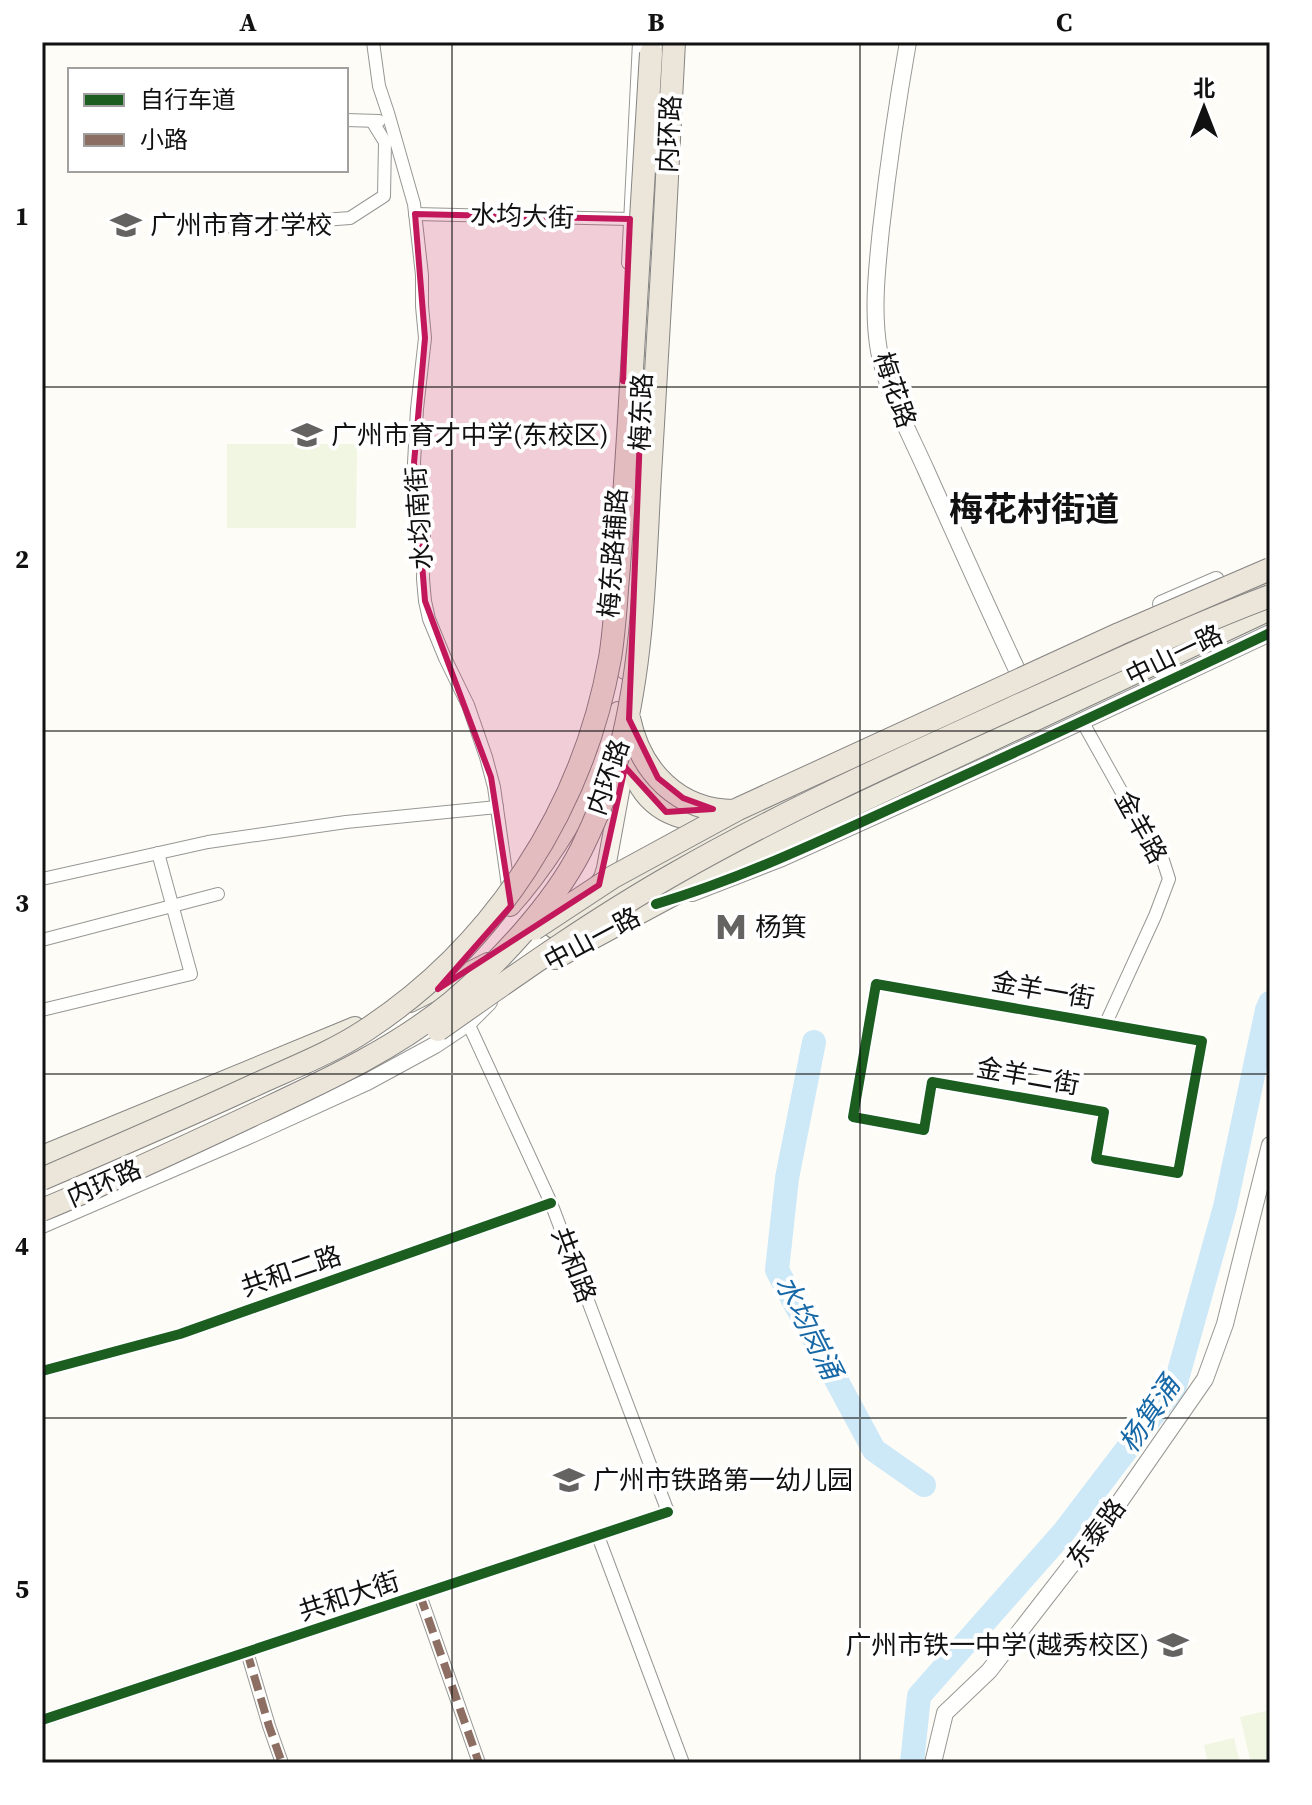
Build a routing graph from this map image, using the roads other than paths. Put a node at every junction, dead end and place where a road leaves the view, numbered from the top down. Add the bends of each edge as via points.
1 (373, 42) edge
2 (674, 42) edge
3 (683, 42) edge
4 (908, 42) edge
5 (653, 45) edge
6 (348, 120) edge
7 (372, 121) junction
8 (390, 121) junction
9 (415, 214) junction
10 (630, 219) junction
11 (231, 227) dead end
12 (623, 381) junction
13 (642, 382) junction
14 (647, 474) junction
15 (625, 491) junction
16 (1270, 559) edge
17 (1270, 570) edge
18 (1266, 588) edge
19 (1265, 615) edge
20 (1270, 633) edge
21 (1078, 667) junction
22 (1017, 670) junction
23 (1051, 680) junction
24 (1104, 689) junction
25 (1007, 700) junction
26 (1082, 721) junction
27 (969, 751) junction
28 (627, 752) junction
29 (876, 769) junction
30 (597, 777) junction
31 (497, 807) junction
32 (666, 812) junction
33 (753, 818) junction
34 (158, 853) junction
35 (42, 879) edge
36 (609, 884) junction
37 (218, 894) dead end
38 (656, 904) junction
39 (171, 906) junction
40 (511, 906) junction
41 (549, 931) dead end
42 (42, 940) edge
43 (510, 952) dead end
44 (500, 988) junction
45 (438, 989) junction
46 (42, 1010) edge
47 (468, 1023) junction
48 (1106, 1023) junction
49 (418, 1030) junction
50 (365, 1031) junction
51 (304, 1111) junction
52 (853, 1117) joint
53 (239, 1118) junction
54 (1270, 1145) edge
55 (177, 1151) junction
56 (42, 1156) edge
57 (1178, 1173) joint
58 (42, 1179) edge
59 (42, 1201) edge
60 (551, 1203) junction
61 (42, 1210) edge
62 (42, 1225) edge
63 (42, 1371) edge
64 (668, 1512) joint
65 (598, 1536) junction
66 (420, 1595) junction
67 (247, 1652) junction
68 (42, 1720) edge
69 (282, 1763) edge
70 (479, 1763) edge
71 (683, 1763) edge
72 (933, 1763) edge

1 - 8 street, 水均南街
2 - 55 highway, 内环路, bridge via 639,634 621,746 591,829 570,870 537,915 491,966 433,1016 338,1073
3 - 14 street, 梅东路辅路 via 663,397
4 - 22 street, 梅花路 via 878,257 880,351 907,428
5 - 10 street, 梅东路辅路
5 - 13 main road, 梅东路
5 - 14 main road, 梅东路
5 - 15 highway, 内环路, bridge
6 - 7 street
7 - 8 street
7 - 11 street via 385,142 384,196 350,218
8 - 9 street, 水均南街
9 - 10 street, 水均大街
9 - 31 street, 水均南街 via 425,338 414,463 424,529 425,601 468,705
10 - 12 street, 梅东路辅路
12 - 13 street
12 - 30 street, 梅东路辅路
13 - 30 main road, 梅东路 via 625,678
14 - 28 main road, 梅东路
15 - 29 highway, bridge via 627,704 632,732 658,778 697,805 746,811 786,805
15 - 50 highway, 内环路, bridge via 607,673 591,735 568,792 506,900 435,976
16 - 22 street
17 - 18 main road
17 - 50 highway, bridge via 725,816 613,877 446,986
18 - 21 main road, 中山一路 via 1192,614
18 - 29 highway, bridge
19 - 24 main road, 中山一路
20 - 26 street
21 - 22 main road
21 - 23 main road, 中山一路
22 - 23 street
22 - 25 street
22 - 32 street via 715,809
23 - 24 street
23 - 25 main road, 中山一路
24 - 27 main road, 中山一路
25 - 27 street
25 - 33 main road, 中山一路
26 - 38 street via 782,858
26 - 48 street, 金羊路 via 1161,854 1169,879
27 - 38 main road, 中山一路
28 - 32 main road via 639,787
28 - 36 main road, 梅东路 via 608,857
29 - 55 highway, bridge via 620,906 367,1074
30 - 36 main road, 梅东路 via 583,833 587,855
30 - 40 main road via 553,851
31 - 34 street via 346,822
31 - 40 street, 水均南街
32 - 33 main road via 698,822
33 - 36 main road, 中山一路
34 - 35 street
34 - 39 street
36 - 38 main road via 624,899
36 - 41 main road, 中山一路
36 - 49 main road via 464,988
37 - 39 street
38 - 44 main road, 中山一路
39 - 42 street
39 - 46 street via 191,974
40 - 45 main road
43 - 45 main road, 中山一路
44 - 47 street
44 - 49 main road, 中山一路
45 - 56 main road, 中山一路
47 - 51 street via 401,1064
47 - 60 street, 共和路
48 - 52 street, 金羊一街 via 876,984
48 - 57 street, 金羊一街 via 1202,1041
49 - 53 main road, 中山一路
50 - 58 highway, 内环路, bridge via 218,1103
51 - 53 street
51 - 62 street
52 - 57 street, 金羊二街 via 924,1130 932,1082 1104,1112 1096,1159
53 - 59 main road, 中山一路
54 - 72 street, 东泰路 via 1225,1324 1205,1379 1114,1510 989,1671 945,1713
55 - 61 highway, 内环路, bridge
60 - 63 street, 共和二路 via 180,1334
60 - 64 street, 共和路
64 - 65 street, 共和大街
65 - 66 street, 共和大街
65 - 71 street
66 - 67 street, 共和大街
66 - 70 street
67 - 68 street, 共和大街
67 - 69 street

